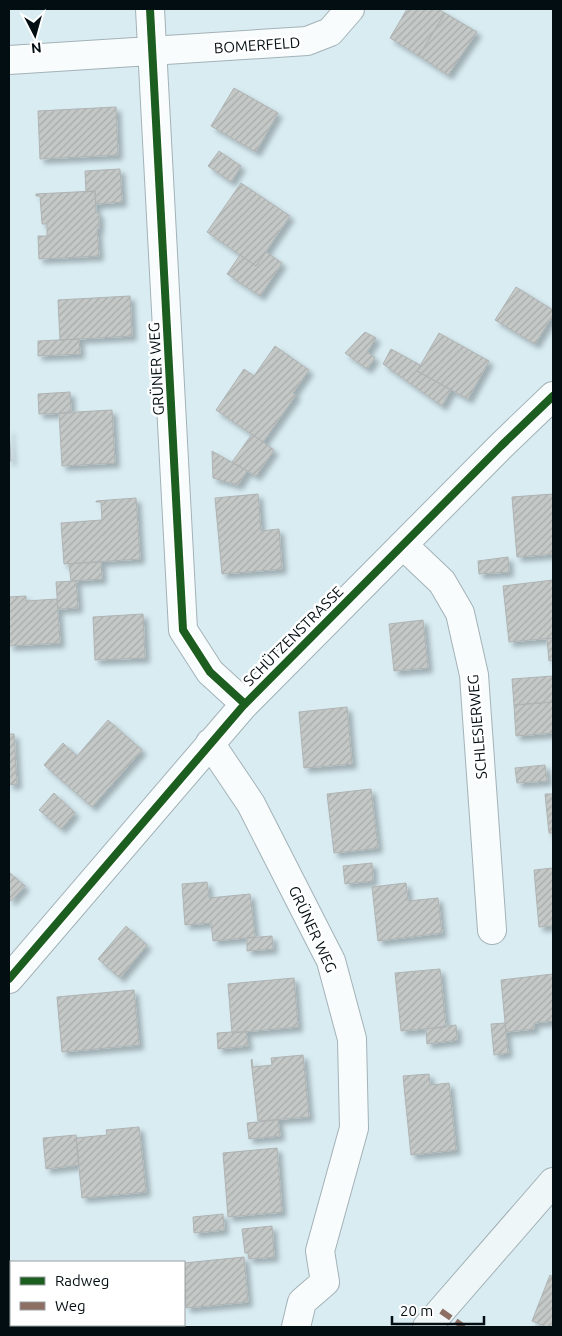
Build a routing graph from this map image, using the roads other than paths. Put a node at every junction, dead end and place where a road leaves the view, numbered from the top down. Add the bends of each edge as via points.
1 (150, 9) edge
2 (350, 9) edge
3 (152, 52) junction
4 (9, 60) edge
5 (553, 396) edge
6 (403, 545) junction
7 (245, 704) junction
8 (210, 743) junction
9 (492, 930) dead end
10 (9, 979) edge
11 (553, 1182) edge
12 (296, 1327) edge
13 (427, 1327) edge

1 - 3 street, GRÜNER WEG
2 - 3 street, BOMERFELD via 330,32 307,41
3 - 4 street, BOMERFELD
3 - 7 street, GRÜNER WEG via 183,630 210,672
5 - 6 street, SCHÜTZENSTRASSE
6 - 7 street, SCHÜTZENSTRASSE
6 - 9 street, SCHLESIERWEG via 442,582 460,613 474,675
7 - 8 street, SCHÜTZENSTRASSE
8 - 10 street, SCHÜTZENSTRASSE
8 - 12 street, GRÜNER WEG via 251,804 331,961 352,1039 354,1128 320,1251 325,1282 302,1302
11 - 13 main road

